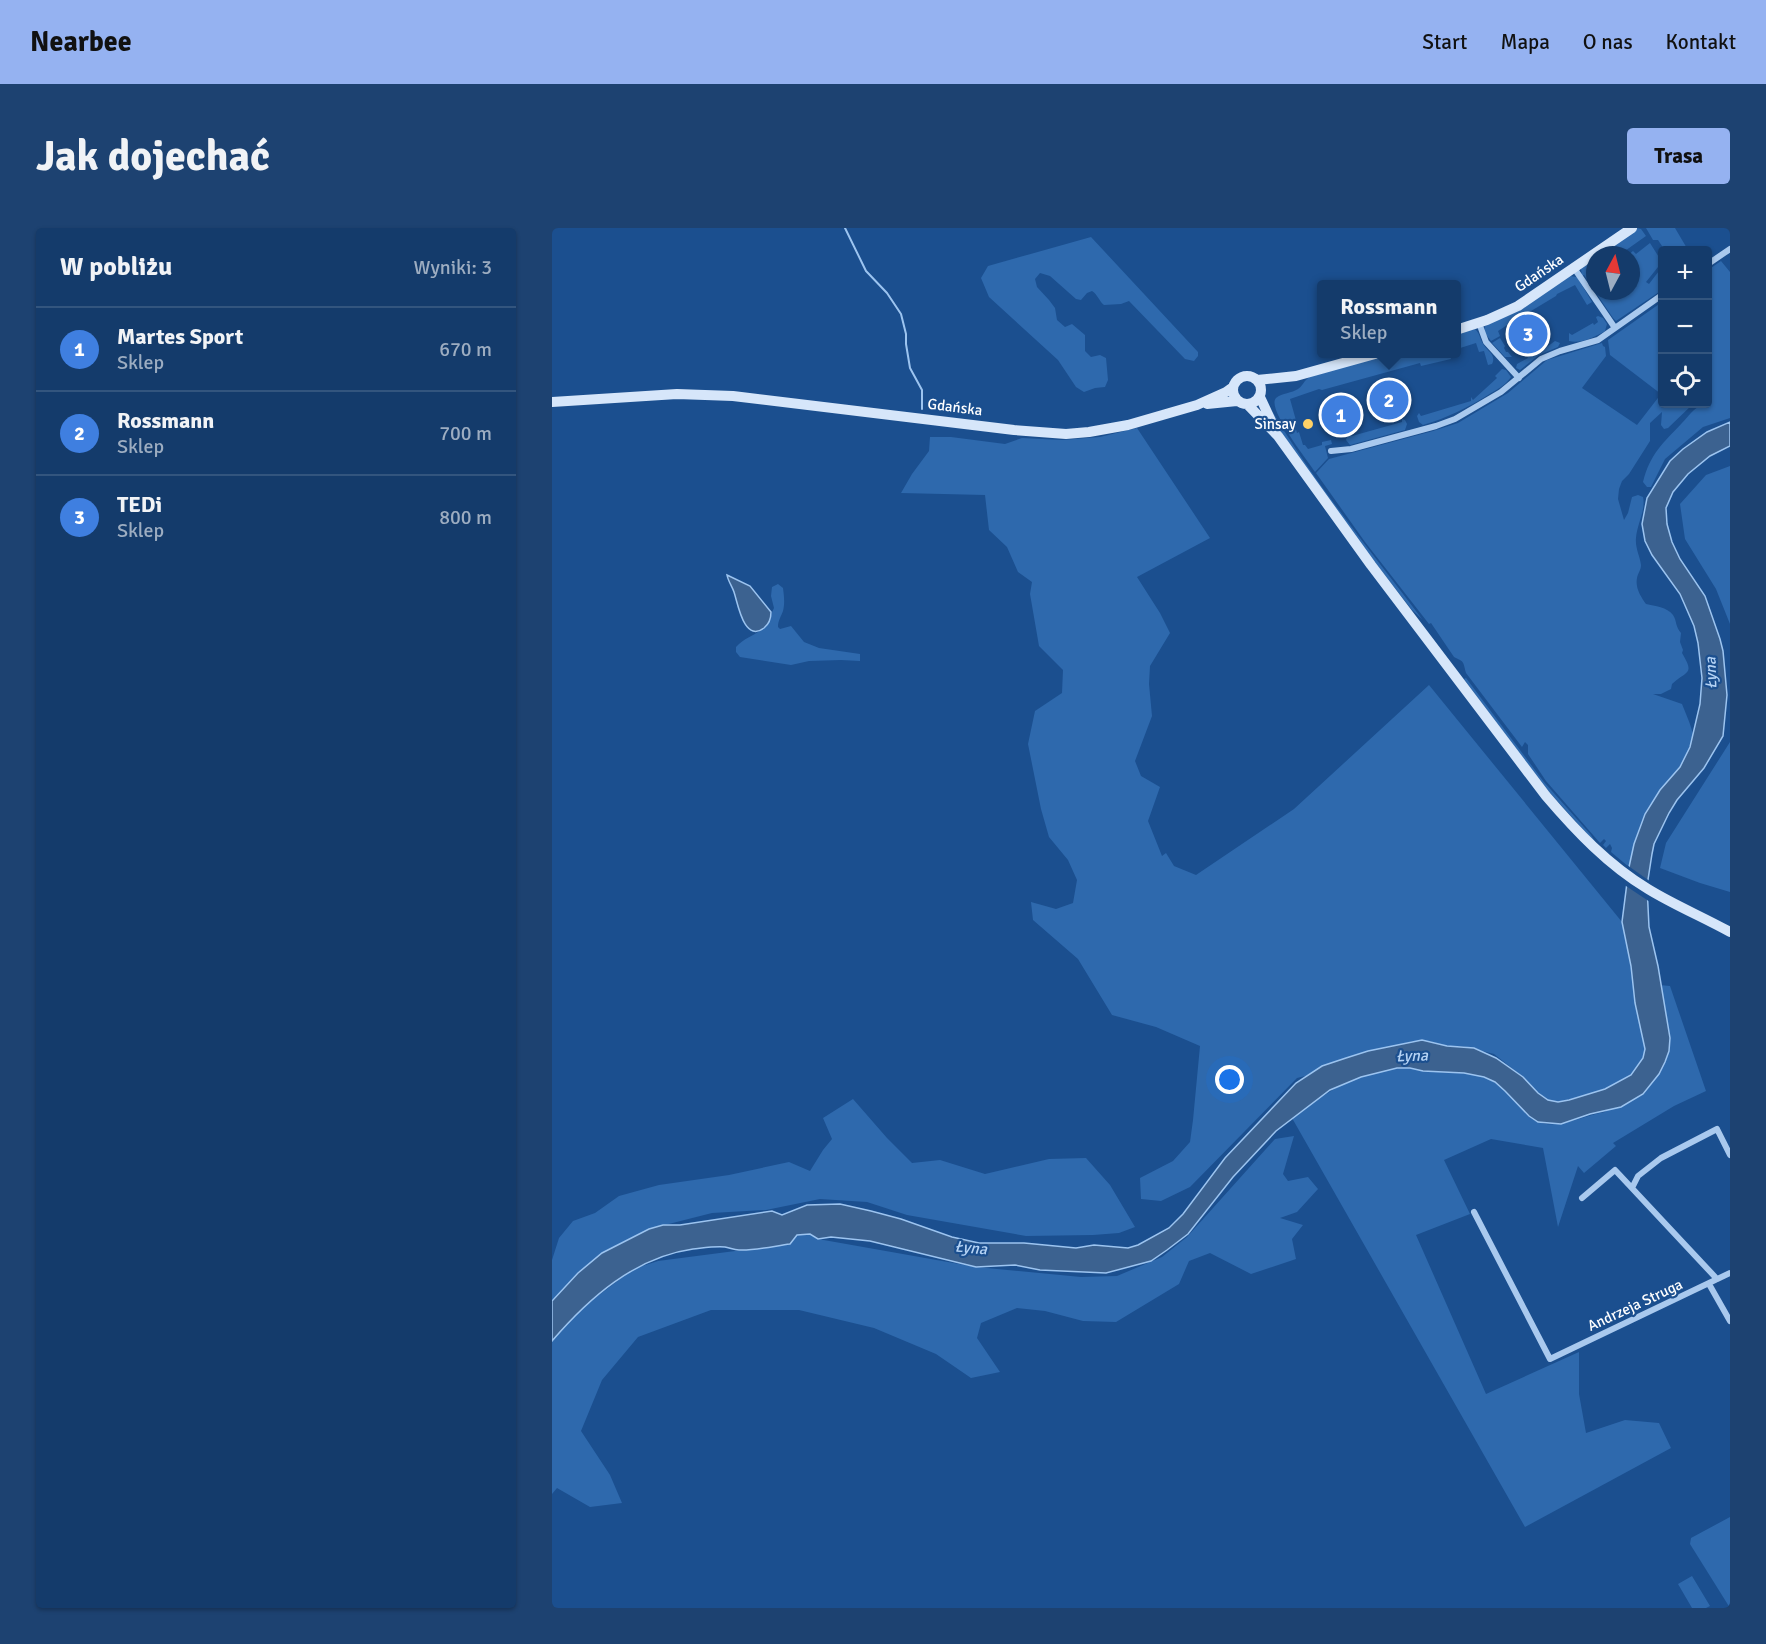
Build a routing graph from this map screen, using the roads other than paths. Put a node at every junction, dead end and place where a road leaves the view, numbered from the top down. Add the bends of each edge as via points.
1 (1632, 228) edge
2 (1730, 249) edge
3 (1712, 261) edge
4 (1574, 268) junction
5 (1658, 298) edge
6 (1479, 323) junction
7 (1461, 328) edge
8 (1615, 328) junction
9 (1361, 358) edge
10 (1296, 376) junction
11 (1519, 378) junction
12 (1257, 380) junction
13 (1233, 387) junction
14 (1260, 395) junction
15 (1237, 401) junction
16 (552, 402) edge
17 (1197, 405) junction
18 (1248, 405) junction
19 (1278, 436) junction
20 (1331, 451) dead end
21 (1700, 917) junction
22 (1730, 923) edge
23 (1730, 932) edge
24 (1730, 1155) edge
25 (1632, 1188) junction
26 (1582, 1198) dead end
27 (1474, 1212) dead end
28 (1730, 1273) edge
29 (1717, 1279) junction
30 (1708, 1284) junction
31 (1730, 1321) edge

1 - 4 main road, Gdańska
2 - 3 street
4 - 6 main road, Gdańska via 1518,306
4 - 8 street
5 - 8 street
6 - 7 main road, Gdańska
6 - 11 street via 1486,342
8 - 11 street via 1591,343 1549,354
9 - 10 main road
10 - 12 main road
10 - 14 main road
11 - 20 street via 1491,399 1448,422
12 - 13 main road via 1243,377
12 - 14 main road
13 - 15 main road
13 - 17 main road, Gdańska
14 - 18 main road
14 - 19 main road
15 - 17 main road, Gdańska
15 - 18 main road
16 - 17 main road, Gdańska via 705,394 1066,434 1112,429
18 - 19 main road
19 - 21 main road via 1371,566 1546,796 1608,860 1646,888
21 - 22 main road
21 - 23 main road
24 - 25 street via 1717,1130 1660,1158 1638,1176
25 - 26 street via 1615,1170
25 - 29 street
27 - 30 street, Andrzeja Struga via 1550,1359
28 - 29 street, Andrzeja Struga
29 - 30 street, Andrzeja Struga
30 - 31 street

